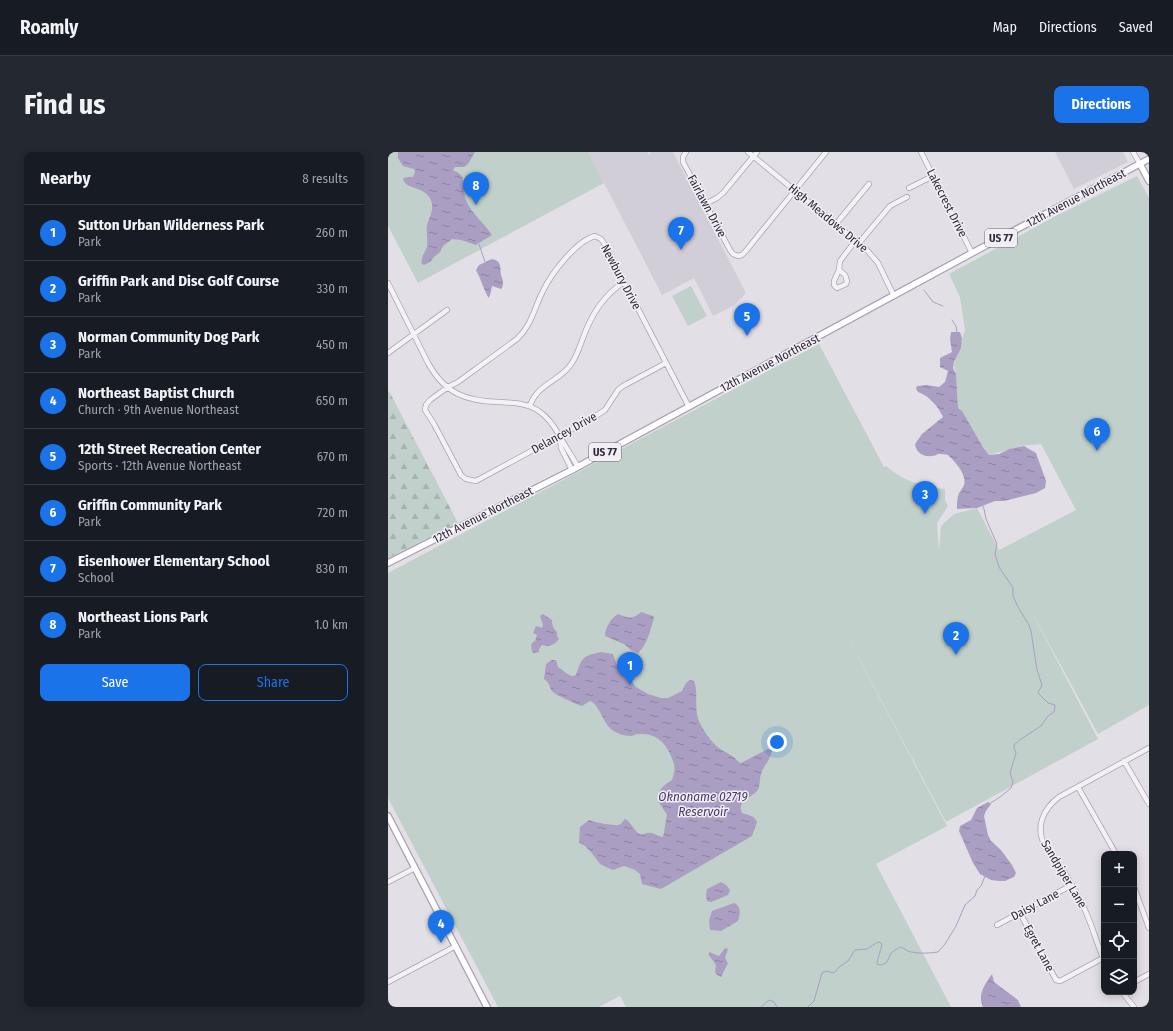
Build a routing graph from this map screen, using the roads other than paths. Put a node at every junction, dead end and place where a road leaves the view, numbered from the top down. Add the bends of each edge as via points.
1 (686, 152) edge
2 (748, 152) edge
3 (757, 152) edge
4 (826, 152) edge
5 (921, 152) edge
6 (1133, 152) edge
7 (753, 156) junction
8 (1149, 159) edge
9 (1140, 164) junction
10 (933, 176) junction
11 (1149, 181) edge
12 (869, 184) dead end
13 (909, 188) dead end
14 (795, 190) junction
15 (907, 198) dead end
16 (706, 204) junction
17 (836, 224) junction
18 (858, 242) junction
19 (972, 253) junction
20 (839, 270) dead end
21 (624, 282) junction
22 (388, 283) edge
23 (894, 296) junction
24 (447, 310) dead end
25 (414, 334) junction
26 (582, 338) junction
27 (588, 341) dead end
28 (388, 352) edge
29 (666, 363) junction
30 (448, 387) junction
31 (530, 406) junction
32 (689, 407) junction
33 (559, 436) junction
34 (457, 466) joint
35 (578, 467) junction
36 (572, 470) junction
37 (388, 563) edge
38 (1149, 748) edge
39 (1124, 761) junction
40 (1078, 787) junction
41 (1149, 804) edge
42 (388, 816) edge
43 (1114, 851) edge
44 (415, 868) junction
45 (388, 882) edge
46 (1072, 885) junction
47 (1137, 895) edge
48 (1020, 912) junction
49 (997, 925) dead end
50 (1149, 928) edge
51 (456, 946) junction
52 (1101, 951) edge
53 (1101, 960) edge
54 (1149, 974) edge
55 (1137, 980) edge
56 (388, 982) edge
57 (1124, 995) edge
58 (487, 1007) edge
59 (1134, 1007) edge

1 - 16 street, Fairlawn Drive via 683,162
2 - 7 street, High Meadows Drive
3 - 7 street
4 - 14 street
5 - 10 street, Lakecrest Drive
6 - 9 street
7 - 14 street, High Meadows Drive
7 - 16 street via 723,193
8 - 9 main road, 12th Avenue Northeast / US 77
9 - 11 main road
9 - 19 main road, 12th Avenue Northeast / US 77
10 - 13 street
10 - 19 street, Lakecrest Drive
12 - 17 street
14 - 16 street, Fairlawn Drive via 745,252 738,256 730,250
14 - 17 street, High Meadows Drive
15 - 18 street via 890,206
17 - 18 street, High Meadows Drive
18 - 20 street via 841,259
18 - 23 street, High Meadows Drive via 878,263
19 - 23 main road, 12th Avenue Northeast / US 77
21 - 26 street via 598,307
21 - 29 street, Newbury Drive
21 - 30 street, Newbury Drive via 601,239 595,236 585,240 571,252 546,286 523,334
22 - 25 street
23 - 32 main road, 12th Avenue Northeast / US 77
24 - 25 street
25 - 28 street
25 - 30 street via 434,372
26 - 27 street
26 - 31 street via 571,365 538,391
29 - 32 street, Newbury Drive
29 - 33 street, Delancey Drive via 623,386 603,411
30 - 31 street via 469,399
30 - 34 street, Newbury Drive via 427,403 425,410
31 - 33 street via 547,417
32 - 35 main road, 12th Avenue Northeast / US 77
33 - 34 street, Delancey Drive via 476,481 464,478
33 - 35 street
33 - 36 street via 561,448
35 - 36 main road, 12th Avenue Northeast / US 77
36 - 37 main road, 12th Avenue Northeast / US 77
38 - 39 street, Sandpiper Lane
39 - 40 street, Sandpiper Lane
39 - 41 street
40 - 43 street
40 - 46 street, Sandpiper Lane via 1059,797 1047,808 1040,829 1044,845
42 - 44 main road
44 - 45 street
44 - 51 main road
46 - 48 street, Daisy Lane
46 - 52 street, Sandpiper Lane
47 - 50 street
48 - 49 street, Daisy Lane
48 - 53 street, Egret Lane via 1058,981
51 - 56 street
51 - 58 main road
54 - 55 street
57 - 59 street

